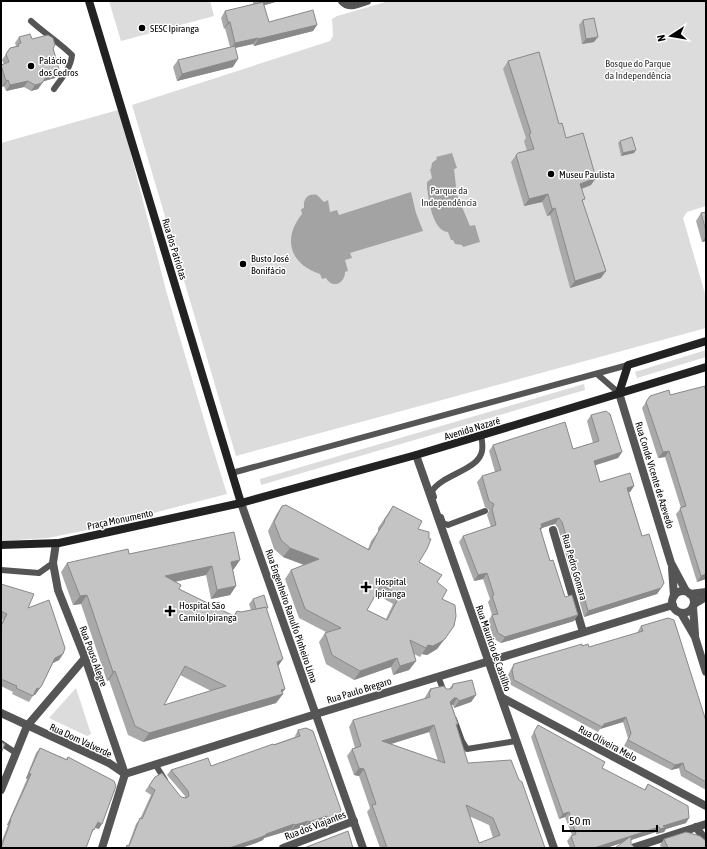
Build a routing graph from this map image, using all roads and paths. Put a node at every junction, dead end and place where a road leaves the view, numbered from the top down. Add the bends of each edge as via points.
1 (89, 1) edge
2 (342, 1) edge
3 (367, 1) edge
4 (31, 21) dead end
5 (54, 89) dead end
6 (706, 341) edge
7 (628, 364) junction
8 (706, 367) edge
9 (597, 374) junction
10 (619, 393) junction
11 (481, 435) junction
12 (416, 455) junction
13 (232, 473) junction
14 (241, 503) junction
15 (484, 512) dead end
16 (554, 530) dead end
17 (56, 543) junction
18 (1, 545) edge
19 (54, 563) junction
20 (671, 563) junction
21 (1, 570) edge
22 (688, 592) junction
23 (706, 592) edge
24 (706, 597) edge
25 (673, 601) junction
26 (693, 605) junction
27 (681, 612) junction
28 (583, 632) junction
29 (695, 637) junction
30 (85, 658) junction
31 (488, 661) junction
32 (706, 672) edge
33 (438, 676) junction
34 (444, 692) edge
35 (501, 697) junction
36 (1, 713) edge
37 (452, 713) edge
38 (316, 714) junction
39 (27, 726) junction
40 (516, 741) junction
41 (1, 744) edge
42 (16, 753) junction
43 (155, 764) junction
44 (126, 774) junction
45 (171, 787) edge
46 (1, 790) edge
47 (706, 806) edge
48 (354, 821) junction
49 (706, 824) edge
50 (696, 827) junction
51 (706, 841) edge
52 (102, 848) edge
53 (283, 848) edge
54 (363, 848) edge
55 (554, 848) edge
56 (632, 848) edge

1 - 13 main road, Rua dos Patriotas
2 - 3 street via 350,6
4 - 5 lane via 72,55 72,61
6 - 7 main road
7 - 9 lane
7 - 10 main road
8 - 10 main road, Avenida Nazaré
9 - 10 lane
9 - 13 lane
10 - 11 main road, Avenida Nazaré
10 - 20 street, Rua Conde Vicente de Azevedo
11 - 12 main road, Avenida Nazaré
11 - 15 lane via 483,446 479,458 462,471 441,481 432,490 443,523 448,524
12 - 14 main road, Avenida Nazaré
12 - 31 street, Rua Mauricio de Castilho
13 - 14 main road, Rua dos Patriotas
14 - 17 main road, Praça Monumento
14 - 38 street, Rua Engenheiro Ranulfo Pinheiro Lima
16 - 28 street, Rua Pedro Gomara
17 - 18 main road, Praça Monumento
17 - 19 street, Rua Pouso Alegre
19 - 21 lane via 39,573
19 - 30 street, Rua Pouso Alegre via 58,590
20 - 22 street, Rua Conde Vicente de Azevedo
20 - 25 street, Rua Conde Vicente de Azevedo
22 - 23 street
22 - 25 street via 679,592
22 - 26 street via 694,598
24 - 26 street
25 - 27 street via 676,610
25 - 28 street, Rua Paulo Bregaro
26 - 27 street via 688,612
26 - 29 street
27 - 29 street
28 - 31 street, Rua Paulo Bregaro
29 - 32 street
30 - 39 street
30 - 44 street, Rua Pouso Alegre
31 - 33 street, Rua Paulo Bregaro
31 - 35 street, Rua Mauricio de Castilho
33 - 34 lane
33 - 38 street, Rua Paulo Bregaro
35 - 40 street, Rua Mauricio de Castilho
35 - 47 street, Rua Oliveira Melo
36 - 39 street, Rua Dom Valverde
37 - 40 lane via 467,749
38 - 43 street, Rua Paulo Bregaro
38 - 48 street, Rua Engenheiro Ranulfo Pinheiro Lima
39 - 42 street
39 - 44 street, Rua Dom Valverde via 109,763
40 - 55 street, Rua Mauricio de Castilho
41 - 42 lane
42 - 46 street
43 - 44 street, Rua Paulo Bregaro
43 - 45 lane
44 - 52 street
48 - 53 street, Rua dos Viajantes
48 - 54 street, Rua Engenheiro Ranulfo Pinheiro Lima
49 - 50 street
50 - 51 street
50 - 56 street

